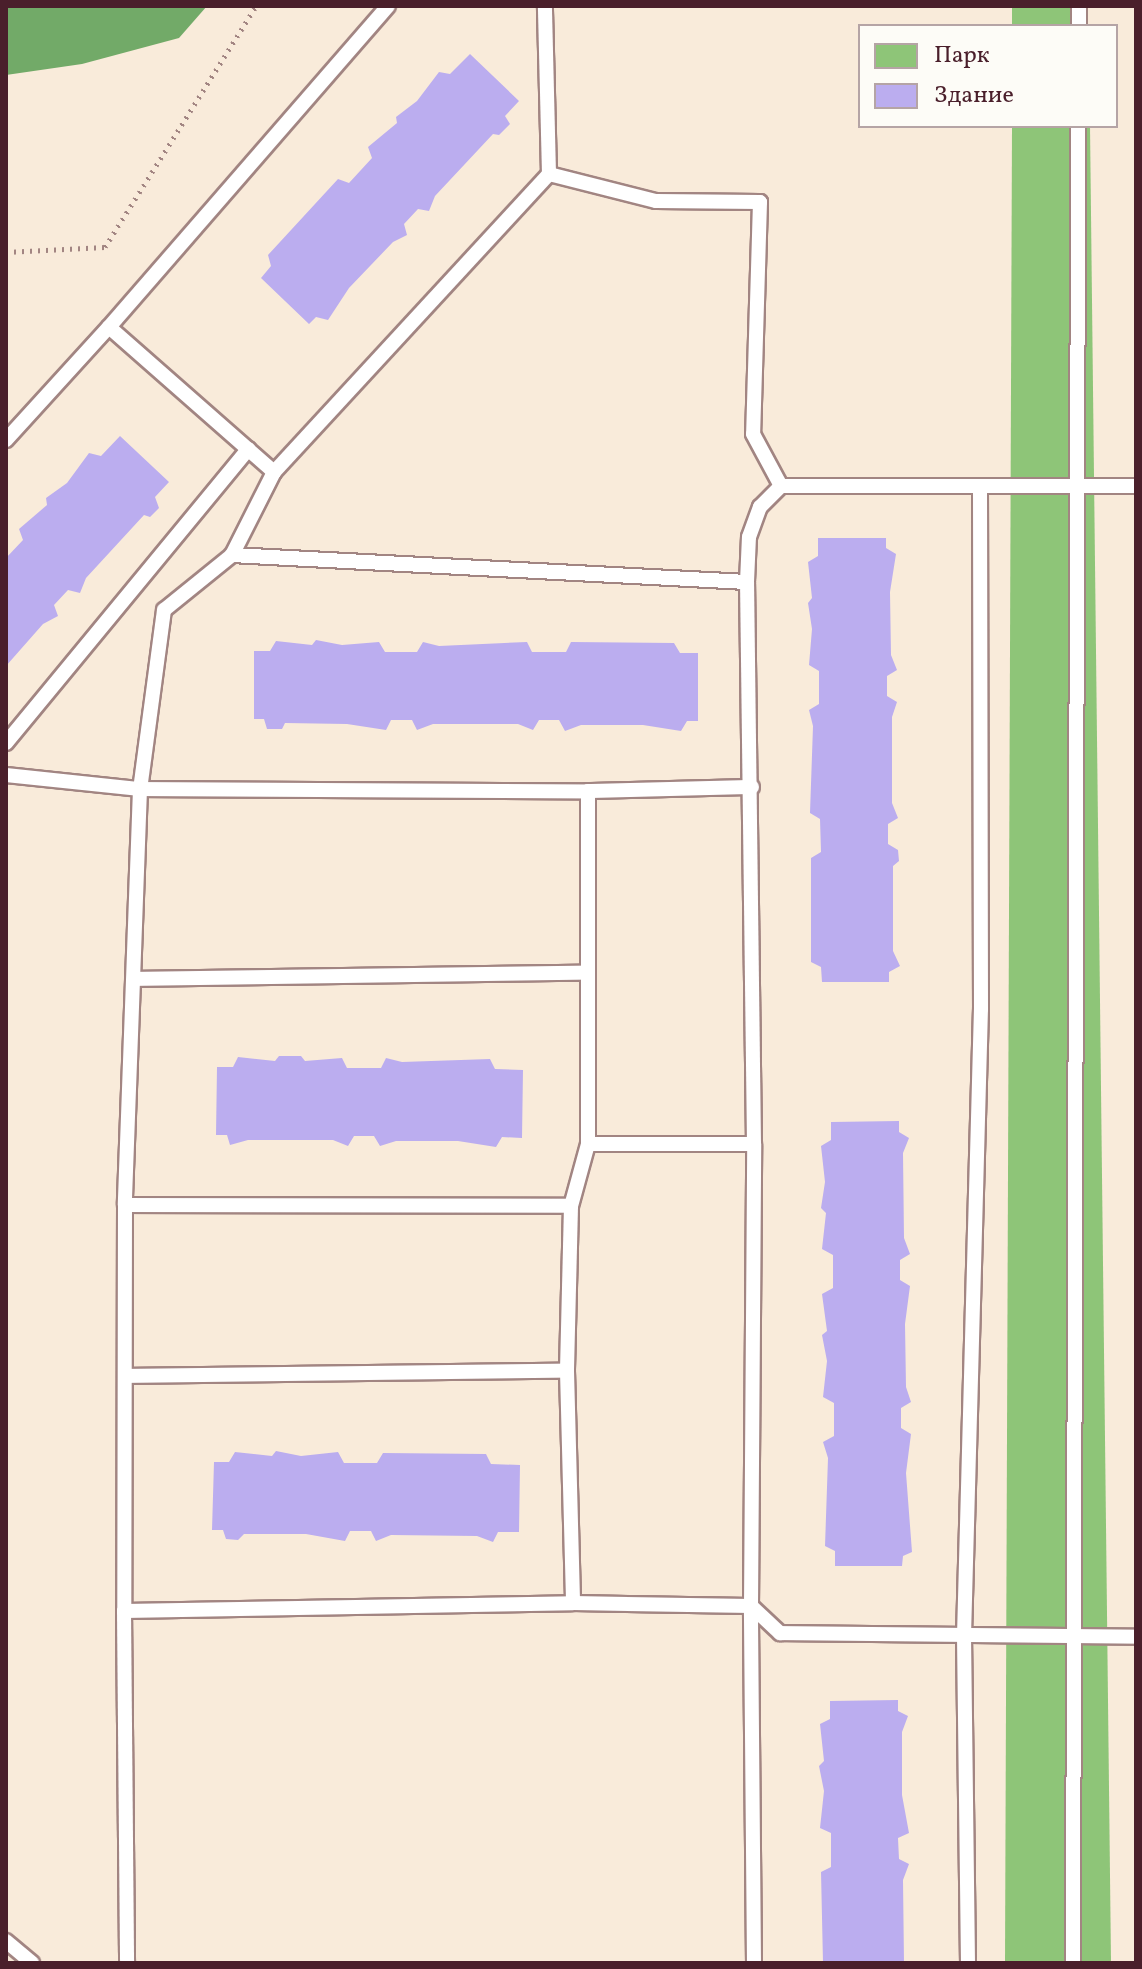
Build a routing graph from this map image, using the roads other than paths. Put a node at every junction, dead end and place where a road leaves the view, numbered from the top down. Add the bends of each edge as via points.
1 (388, 6) edge
2 (545, 6) edge
3 (1078, 128) edge
4 (549, 174) junction
5 (109, 327) junction
6 (6, 440) edge
7 (248, 449) junction
8 (274, 472) junction
9 (781, 486) junction
10 (980, 486) junction
11 (1077, 486) junction
12 (1136, 486) edge
13 (232, 555) junction
14 (747, 582) junction
15 (6, 743) edge
16 (6, 775) edge
17 (752, 787) junction
18 (140, 789) junction
19 (588, 791) junction
20 (586, 973) junction
21 (135, 979) junction
22 (588, 1144) junction
23 (754, 1144) junction
24 (125, 1205) junction
25 (571, 1206) junction
26 (567, 1371) junction
27 (127, 1376) junction
28 (573, 1603) junction
29 (751, 1606) junction
30 (124, 1611) junction
31 (964, 1636) junction
32 (1136, 1637) edge
33 (1073, 1638) junction
34 (6, 1941) edge
35 (32, 1963) edge
36 (127, 1963) edge
37 (754, 1963) edge
38 (968, 1963) edge
39 (1073, 1963) edge

1 - 5 lane
2 - 4 lane
3 - 11 lane
4 - 8 lane
4 - 9 lane via 656,201 760,202 753,434
5 - 6 lane
5 - 7 lane
7 - 8 lane
7 - 15 lane
8 - 13 lane
9 - 10 lane
9 - 14 lane via 760,507
10 - 11 lane
10 - 31 lane via 981,1009
11 - 12 lane
11 - 33 lane
13 - 14 lane
13 - 18 lane via 164,610
14 - 17 lane
16 - 18 lane
17 - 19 lane
17 - 23 lane
18 - 19 lane
18 - 21 lane
19 - 20 lane
20 - 21 lane
20 - 22 lane
21 - 24 lane
22 - 23 lane
22 - 25 lane
23 - 29 lane
24 - 25 lane
24 - 27 lane
25 - 26 lane
26 - 27 lane
26 - 28 lane
27 - 30 lane
28 - 29 lane
28 - 30 lane
29 - 31 lane via 780,1633
29 - 37 lane
30 - 36 lane
31 - 33 lane
31 - 38 lane
32 - 33 lane
33 - 39 lane
34 - 35 lane

